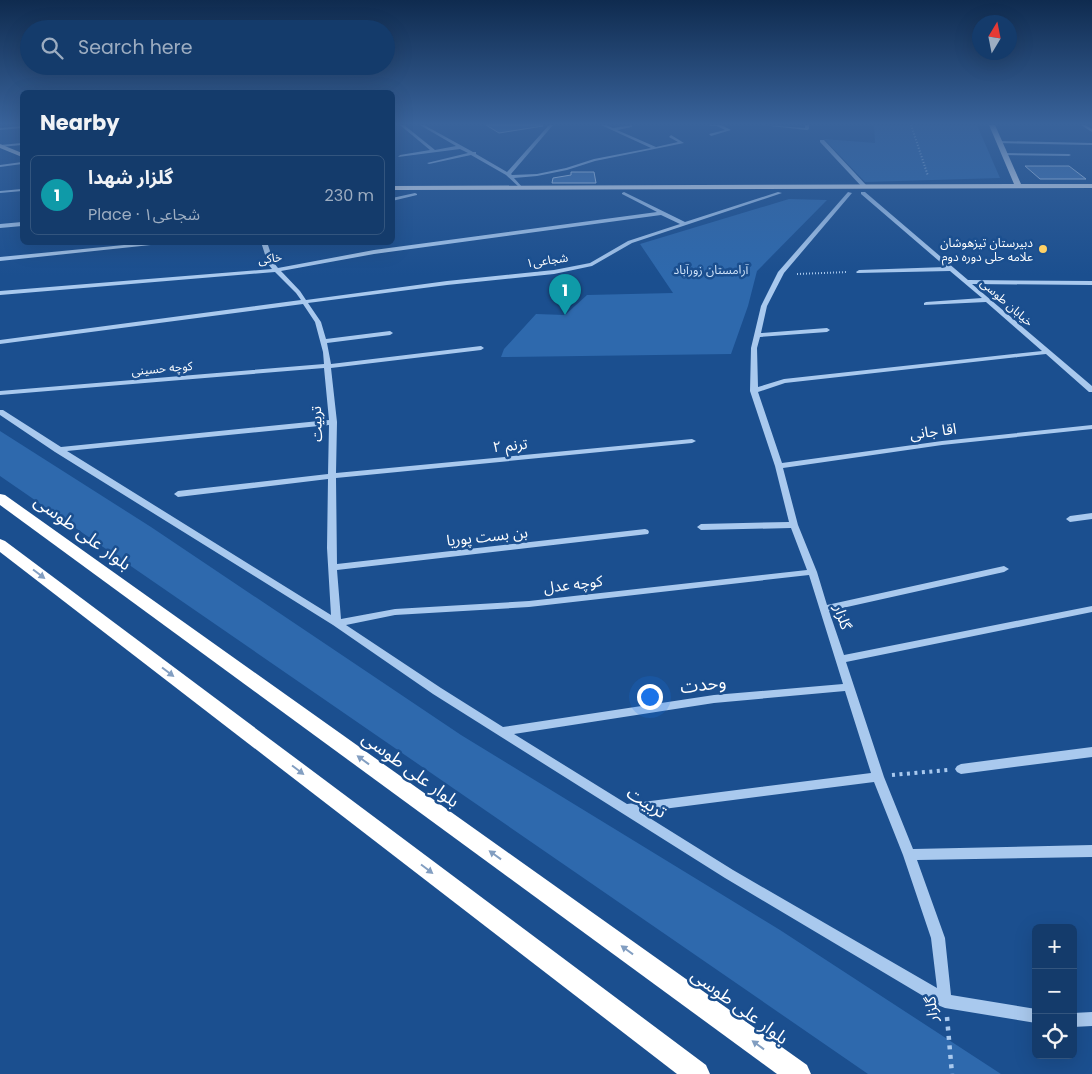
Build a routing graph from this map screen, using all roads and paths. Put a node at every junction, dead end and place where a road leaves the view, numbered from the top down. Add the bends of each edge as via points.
1 (534, 175) edge
2 (851, 175) edge
3 (927, 175) edge
4 (1013, 175) edge
5 (510, 176) joint
6 (930, 186) junction
7 (1018, 186) junction
8 (1092, 186) edge
9 (395, 188) edge
10 (521, 188) junction
11 (20, 190) edge
12 (585, 190) junction
13 (864, 190) junction
14 (0, 192) edge
15 (624, 193) junction
16 (780, 193) junction
17 (850, 193) junction
18 (1092, 193) edge
19 (395, 194) edge
20 (415, 194) junction
21 (395, 199) edge
22 (661, 213) junction
23 (20, 224) edge
24 (684, 224) junction
25 (0, 226) edge
26 (146, 245) edge
27 (265, 245) edge
28 (0, 259) edge
29 (951, 269) junction
30 (276, 270) junction
31 (859, 272) joint
32 (780, 274) junction
33 (966, 282) junction
34 (1092, 283) edge
35 (0, 293) edge
36 (988, 300) junction
37 (305, 302) junction
38 (926, 304) dead end
39 (827, 330) dead end
40 (390, 333) dead end
41 (757, 335) junction
42 (323, 341) junction
43 (0, 342) edge
44 (481, 348) dead end
45 (1048, 352) junction
46 (327, 366) junction
47 (754, 390) junction
48 (1092, 390) edge
49 (0, 393) edge
50 (0, 412) edge
51 (333, 422) junction
52 (1092, 427) edge
53 (692, 441) dead end
54 (58, 450) junction
55 (779, 466) junction
56 (332, 476) junction
57 (178, 494) dead end
58 (0, 498) edge
59 (1092, 516) edge
60 (1070, 519) dead end
61 (794, 525) junction
62 (701, 527) dead end
63 (645, 532) dead end
64 (0, 544) edge
65 (332, 568) junction
66 (1004, 569) dead end
67 (812, 572) junction
68 (824, 609) junction
69 (1092, 609) edge
70 (336, 623) junction
71 (841, 659) junction
72 (850, 687) junction
73 (502, 731) junction
74 (1092, 752) edge
75 (961, 769) joint
76 (878, 776) junction
77 (625, 809) junction
78 (1092, 851) edge
79 (909, 856) junction
80 (945, 1001) junction
81 (1032, 1015) edge
82 (1092, 1018) edge
83 (1077, 1020) edge
84 (697, 1074) edge
85 (798, 1074) edge
86 (952, 1074) edge

1 - 5 street
2 - 13 street, خیابان طوسی
3 - 6 path
4 - 7 main road
5 - 10 street
6 - 7 main road
6 - 13 main road
7 - 8 main road
9 - 10 main road
10 - 12 main road
11 - 14 street
12 - 13 main road
12 - 15 main road
12 - 20 main road
13 - 17 main road
13 - 18 main road
13 - 29 street, خیابان طوسی
15 - 16 main road
15 - 22 street
16 - 17 main road
16 - 24 street, شجاعی۱
17 - 32 street, گلزار
19 - 20 main road
20 - 21 street
22 - 24 street
22 - 30 street, خاکی via 374,252
23 - 25 street
24 - 37 street, شجاعی۱ via 630,242 592,264 554,272
26 - 28 street
27 - 30 street, تربیت
29 - 31 street
29 - 33 street, خیابان طوسی
30 - 35 street, خاکی
30 - 37 street, تربیت
31 - 32 path
32 - 41 street, گلزار via 764,306
33 - 34 street
33 - 36 street, خیابان طوسی
36 - 38 street
36 - 45 street, خیابان طوسی
37 - 42 street, تربیت via 318,322
37 - 43 street, شجاعی۱
39 - 41 street
40 - 42 street
41 - 47 street, گلزار
42 - 46 street, تربیت
44 - 46 street, کوچه حسینی
45 - 47 street via 784,381
45 - 48 street, خیابان طوسی
46 - 49 street, کوچه حسینی
46 - 51 street, تربیت
47 - 55 street, گلزار
50 - 54 street, تربیت
51 - 54 street
51 - 56 street, تربیت
52 - 55 street, اقا جانی via 942,443
53 - 56 street, ترنم ۲
54 - 70 street, تربیت
55 - 61 street, گلزار
56 - 57 street, ترنم ۲
56 - 65 street, تربیت
85 -> 58 highway, بلوار علی طوسی
59 - 60 street
61 - 62 street
61 - 67 street, گلزار
63 - 65 street, بن بست پوریا
64 -> 84 highway
65 - 70 street, تربیت
66 - 68 street
67 - 68 street, گلزار
67 - 70 street, کوچه عدل via 529,604 395,612
68 - 71 street, گلزار
69 - 71 street
70 - 73 street, تربیت
71 - 72 street, گلزار
72 - 73 street, وحدت via 714,699
72 - 76 street, گلزار
73 - 77 street, تربیت
74 - 75 street
75 - 76 path
76 - 77 street
76 - 79 street, گلزار
77 - 80 street, تربیت
78 - 79 street
79 - 80 street, گلزار via 938,938
80 - 81 street
80 - 86 path, گلزار
82 - 83 street

